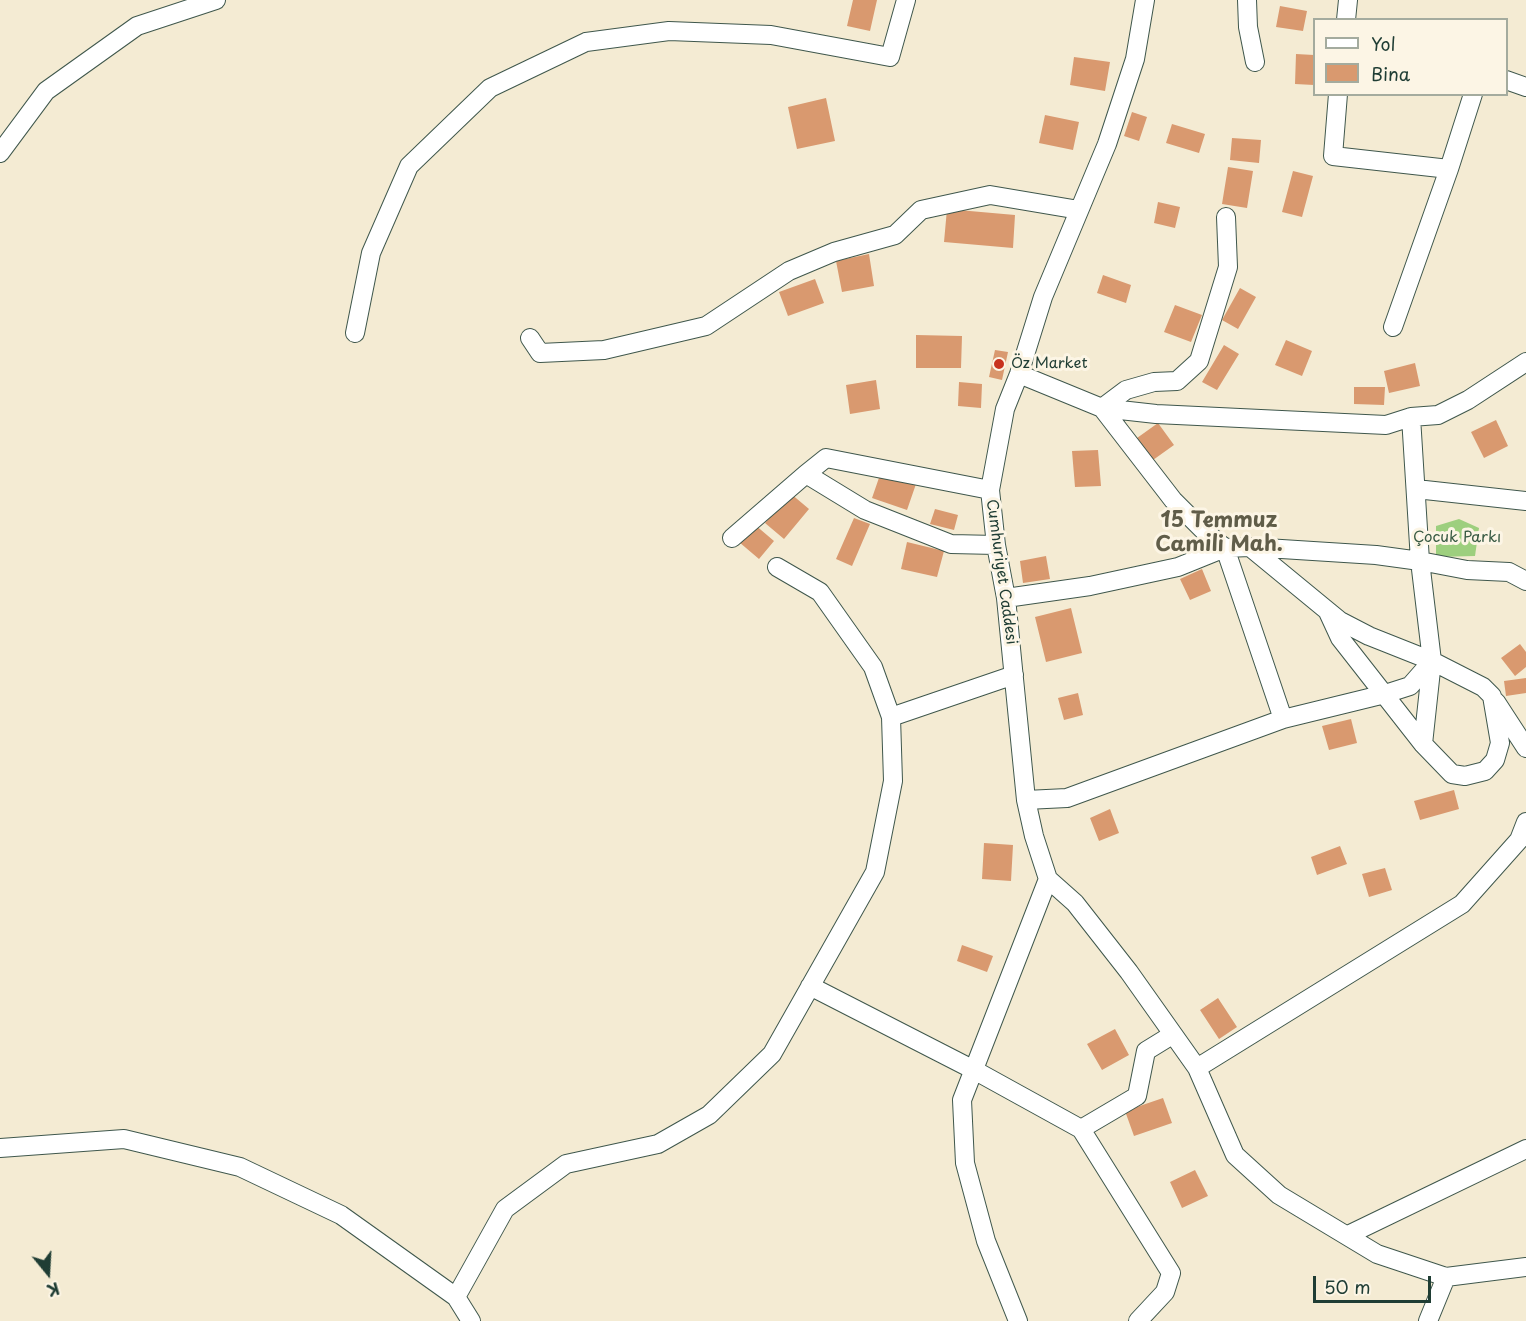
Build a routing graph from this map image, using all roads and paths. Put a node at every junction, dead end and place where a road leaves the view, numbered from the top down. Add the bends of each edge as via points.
1 (216, 0) edge
2 (906, 0) edge
3 (1145, 0) edge
4 (1247, 0) edge
5 (1348, 0) edge
6 (1346, 18) edge
7 (1255, 62) dead end
8 (1508, 81) edge
9 (1526, 87) edge
10 (1338, 96) edge
11 (1472, 96) edge
12 (0, 153) edge
13 (1449, 169) junction
14 (1079, 210) junction
15 (1226, 217) dead end
16 (1393, 327) dead end
17 (355, 333) dead end
18 (530, 338) dead end
19 (1526, 362) edge
20 (1019, 374) junction
21 (1102, 408) junction
22 (1411, 417) junction
23 (806, 474) junction
24 (1416, 489) junction
25 (990, 490) junction
26 (1526, 501) edge
27 (732, 538) dead end
28 (996, 545) junction
29 (1250, 547) junction
30 (1226, 548) junction
31 (1420, 561) junction
32 (777, 567) dead end
33 (1526, 581) edge
34 (1006, 598) junction
35 (1328, 612) junction
36 (1432, 661) junction
37 (1014, 675) junction
38 (1385, 694) junction
39 (1492, 696) junction
40 (891, 717) junction
41 (1283, 719) junction
42 (1424, 744) junction
43 (1526, 748) edge
44 (1026, 800) junction
45 (1526, 822) edge
46 (1048, 879) junction
47 (810, 986) junction
48 (1172, 1035) junction
49 (1197, 1068) junction
50 (974, 1070) junction
51 (1081, 1129) junction
52 (0, 1148) edge
53 (1526, 1149) edge
54 (1348, 1235) junction
55 (1526, 1267) edge
56 (1446, 1276) junction
57 (456, 1298) junction
58 (471, 1321) edge
59 (1018, 1321) edge
60 (1138, 1321) edge
61 (1428, 1321) edge

1 - 12 street via 137,26 46,91
2 - 17 street via 890,57 771,35 669,31 586,42 490,88 409,166 371,254
3 - 14 street, Cumhuriyet Caddesi via 1135,59 1107,144
4 - 7 street
5 - 6 street
8 - 9 street
10 - 13 street via 1333,156
11 - 13 street
13 - 16 street
14 - 18 street via 990,195 921,210 895,236 834,252 789,271 706,326 604,350 540,353
14 - 20 street, Cumhuriyet Caddesi via 1042,297
15 - 21 street via 1228,267 1199,361 1177,381 1154,382 1126,390
19 - 22 street via 1438,415
20 - 21 street
20 - 25 street, Cumhuriyet Caddesi via 1005,409
21 - 22 street via 1386,425
21 - 30 street via 1173,500
22 - 24 street
23 - 25 street via 826,458
23 - 27 street
23 - 28 street via 864,510 951,544
24 - 26 street
24 - 31 street
25 - 28 street, Cumhuriyet Caddesi
28 - 34 street, Cumhuriyet Caddesi
29 - 30 street
29 - 31 street
29 - 35 street
30 - 34 street via 1167,569 1090,586
30 - 41 street
31 - 33 street via 1467,570 1509,572
31 - 36 street
32 - 40 street via 820,592 873,667
34 - 37 street, Cumhuriyet Caddesi
35 - 36 street via 1369,636
35 - 38 street via 1340,638
36 - 38 street via 1410,686
36 - 39 street via 1483,687
36 - 42 street
37 - 40 street
37 - 44 street, Cumhuriyet Caddesi
38 - 41 street
38 - 42 street
39 - 42 street via 1500,743 1496,760 1485,771 1465,776 1452,774
39 - 43 street
40 - 47 street via 893,781 875,872
41 - 44 street via 1067,798
44 - 46 street, Cumhuriyet Caddesi
45 - 49 street via 1519,840 1462,904
46 - 48 street via 1075,903
46 - 50 street
47 - 50 street
47 - 57 street via 772,1054 710,1114 658,1143 566,1164 505,1209
48 - 49 street
48 - 51 street via 1146,1051 1137,1096
49 - 54 street via 1235,1155 1279,1195
50 - 51 street
50 - 59 street via 962,1100 965,1163 987,1241
51 - 60 street via 1171,1273 1165,1292
52 - 57 street via 124,1139 240,1167 341,1215
53 - 54 street
54 - 56 street via 1377,1254
55 - 56 street
56 - 61 street
57 - 58 street

